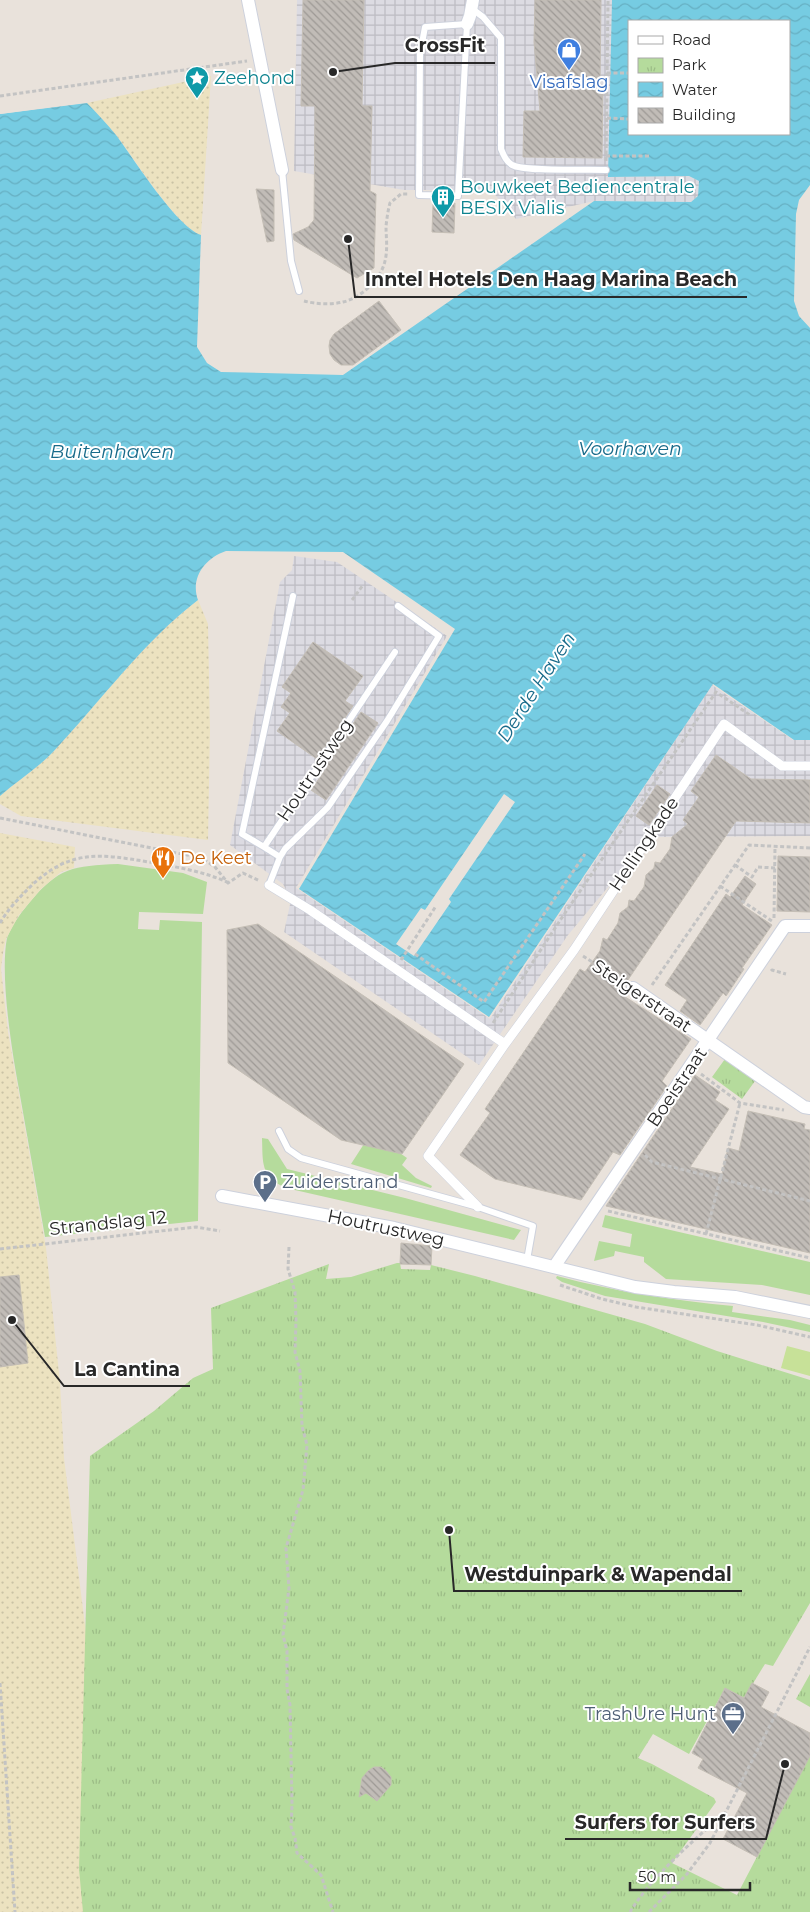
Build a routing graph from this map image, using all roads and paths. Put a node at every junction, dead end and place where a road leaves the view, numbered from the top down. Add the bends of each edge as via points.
1 (248, 0) edge
2 (608, 0) edge
3 (472, 4) edge
4 (467, 24) junction
5 (260, 58) junction
6 (607, 72) junction
7 (628, 73) edge
8 (0, 96) edge
9 (607, 118) junction
10 (628, 119) edge
11 (606, 156) junction
12 (649, 156) dead end
13 (282, 170) joint
14 (606, 170) joint
15 (419, 195) junction
16 (299, 292) joint
17 (363, 585) dead end
18 (293, 596) dead end
19 (352, 600) dead end
20 (398, 606) dead end
21 (395, 652) dead end
22 (750, 714) dead end
23 (810, 766) edge
24 (0, 818) edge
25 (264, 847) junction
26 (775, 847) junction
27 (810, 848) edge
28 (585, 854) dead end
29 (280, 857) junction
30 (735, 865) junction
31 (775, 868) junction
32 (228, 883) junction
33 (269, 884) junction
34 (720, 886) junction
35 (436, 906) dead end
36 (0, 923) edge
37 (810, 926) edge
38 (574, 950) junction
39 (415, 954) dead end
40 (395, 968) junction
41 (633, 988) joint
42 (644, 996) junction
43 (487, 1032) junction
44 (708, 1041) junction
45 (505, 1044) junction
46 (691, 1066) junction
47 (740, 1103) junction
48 (807, 1108) edge
49 (279, 1131) dead end
50 (652, 1162) dead end
51 (719, 1178) junction
52 (222, 1196) dead end
53 (810, 1201) edge
54 (478, 1207) junction
55 (595, 1208) junction
56 (220, 1231) dead end
57 (706, 1234) junction
58 (289, 1247) dead end
59 (0, 1249) edge
60 (810, 1258) edge
61 (527, 1260) junction
62 (551, 1266) junction
63 (810, 1312) edge
64 (810, 1337) edge
65 (810, 1648) edge
66 (0, 1683) edge
67 (725, 1814) junction
68 (15, 1912) edge
69 (332, 1912) edge
70 (630, 1912) edge
71 (649, 1912) edge

1 - 5 street
2 - 6 path
3 - 4 street
3 - 14 lane via 501,38 501,149 504,157 510,164 526,169
4 - 15 lane via 458,196
4 - 15 lane via 424,26 420,54
5 - 8 path
5 - 13 street
6 - 7 path
6 - 9 path
9 - 10 path
9 - 11 path
11 - 12 path
11 - 14 path
13 - 16 lane via 291,262
15 - 16 path via 401,194 390,203 385,263 378,278 359,294 344,302 312,303 304,301
17 - 19 path
18 - 25 lane via 242,834
20 - 29 lane via 439,636 328,807
21 - 25 lane, Houtrustweg
22 - 43 path via 716,692
23 - 38 street, Hellingkade via 782,766 724,724
24 - 32 path via 202,858 215,867
25 - 29 lane
26 - 27 path
26 - 30 path via 749,845
26 - 31 path
28 - 39 path via 484,1002
29 - 33 lane
30 - 31 path via 752,877 758,868
30 - 34 path
31 - 34 path via 774,923
32 - 33 path via 243,873
32 - 36 path via 186,868 117,857 86,857 61,864 43,875
33 - 40 street
34 - 42 path
35 - 40 path
37 - 44 street, Boeistraat via 785,926
38 - 41 path, Steigerstraat
38 - 45 street, Hellingkade
40 - 43 street
41 - 42 street, Steigerstraat
42 - 44 street, Steigerstraat
43 - 45 street
44 - 46 street, Boeistraat
44 - 48 street, Steigerstraat
45 - 54 street, Hellingkade via 428,1156
46 - 47 path
46 - 55 street, Boeistraat
47 - 48 path via 799,1112
47 - 51 path
49 - 54 lane via 288,1149 301,1158
50 - 51 path
51 - 53 path
51 - 57 path
52 - 61 street, Houtrustweg via 394,1228
54 - 61 lane via 532,1226
55 - 57 path
55 - 62 street, Boeistraat
56 - 59 path, Strandslag 12 via 196,1227
57 - 60 path
58 - 69 path via 288,1269 295,1292 295,1352 300,1371 302,1426 307,1445 303,1490 286,1548 289,1588 283,1635 290,1705 291,1827 297,1853 321,1875
61 - 62 street, Houtrustweg
62 - 63 street, Houtrustweg via 634,1287 735,1298
62 - 64 path via 548,1276 551,1282 602,1299
65 - 67 path
66 - 68 path
67 - 70 path via 648,1887
67 - 71 path via 700,1858

